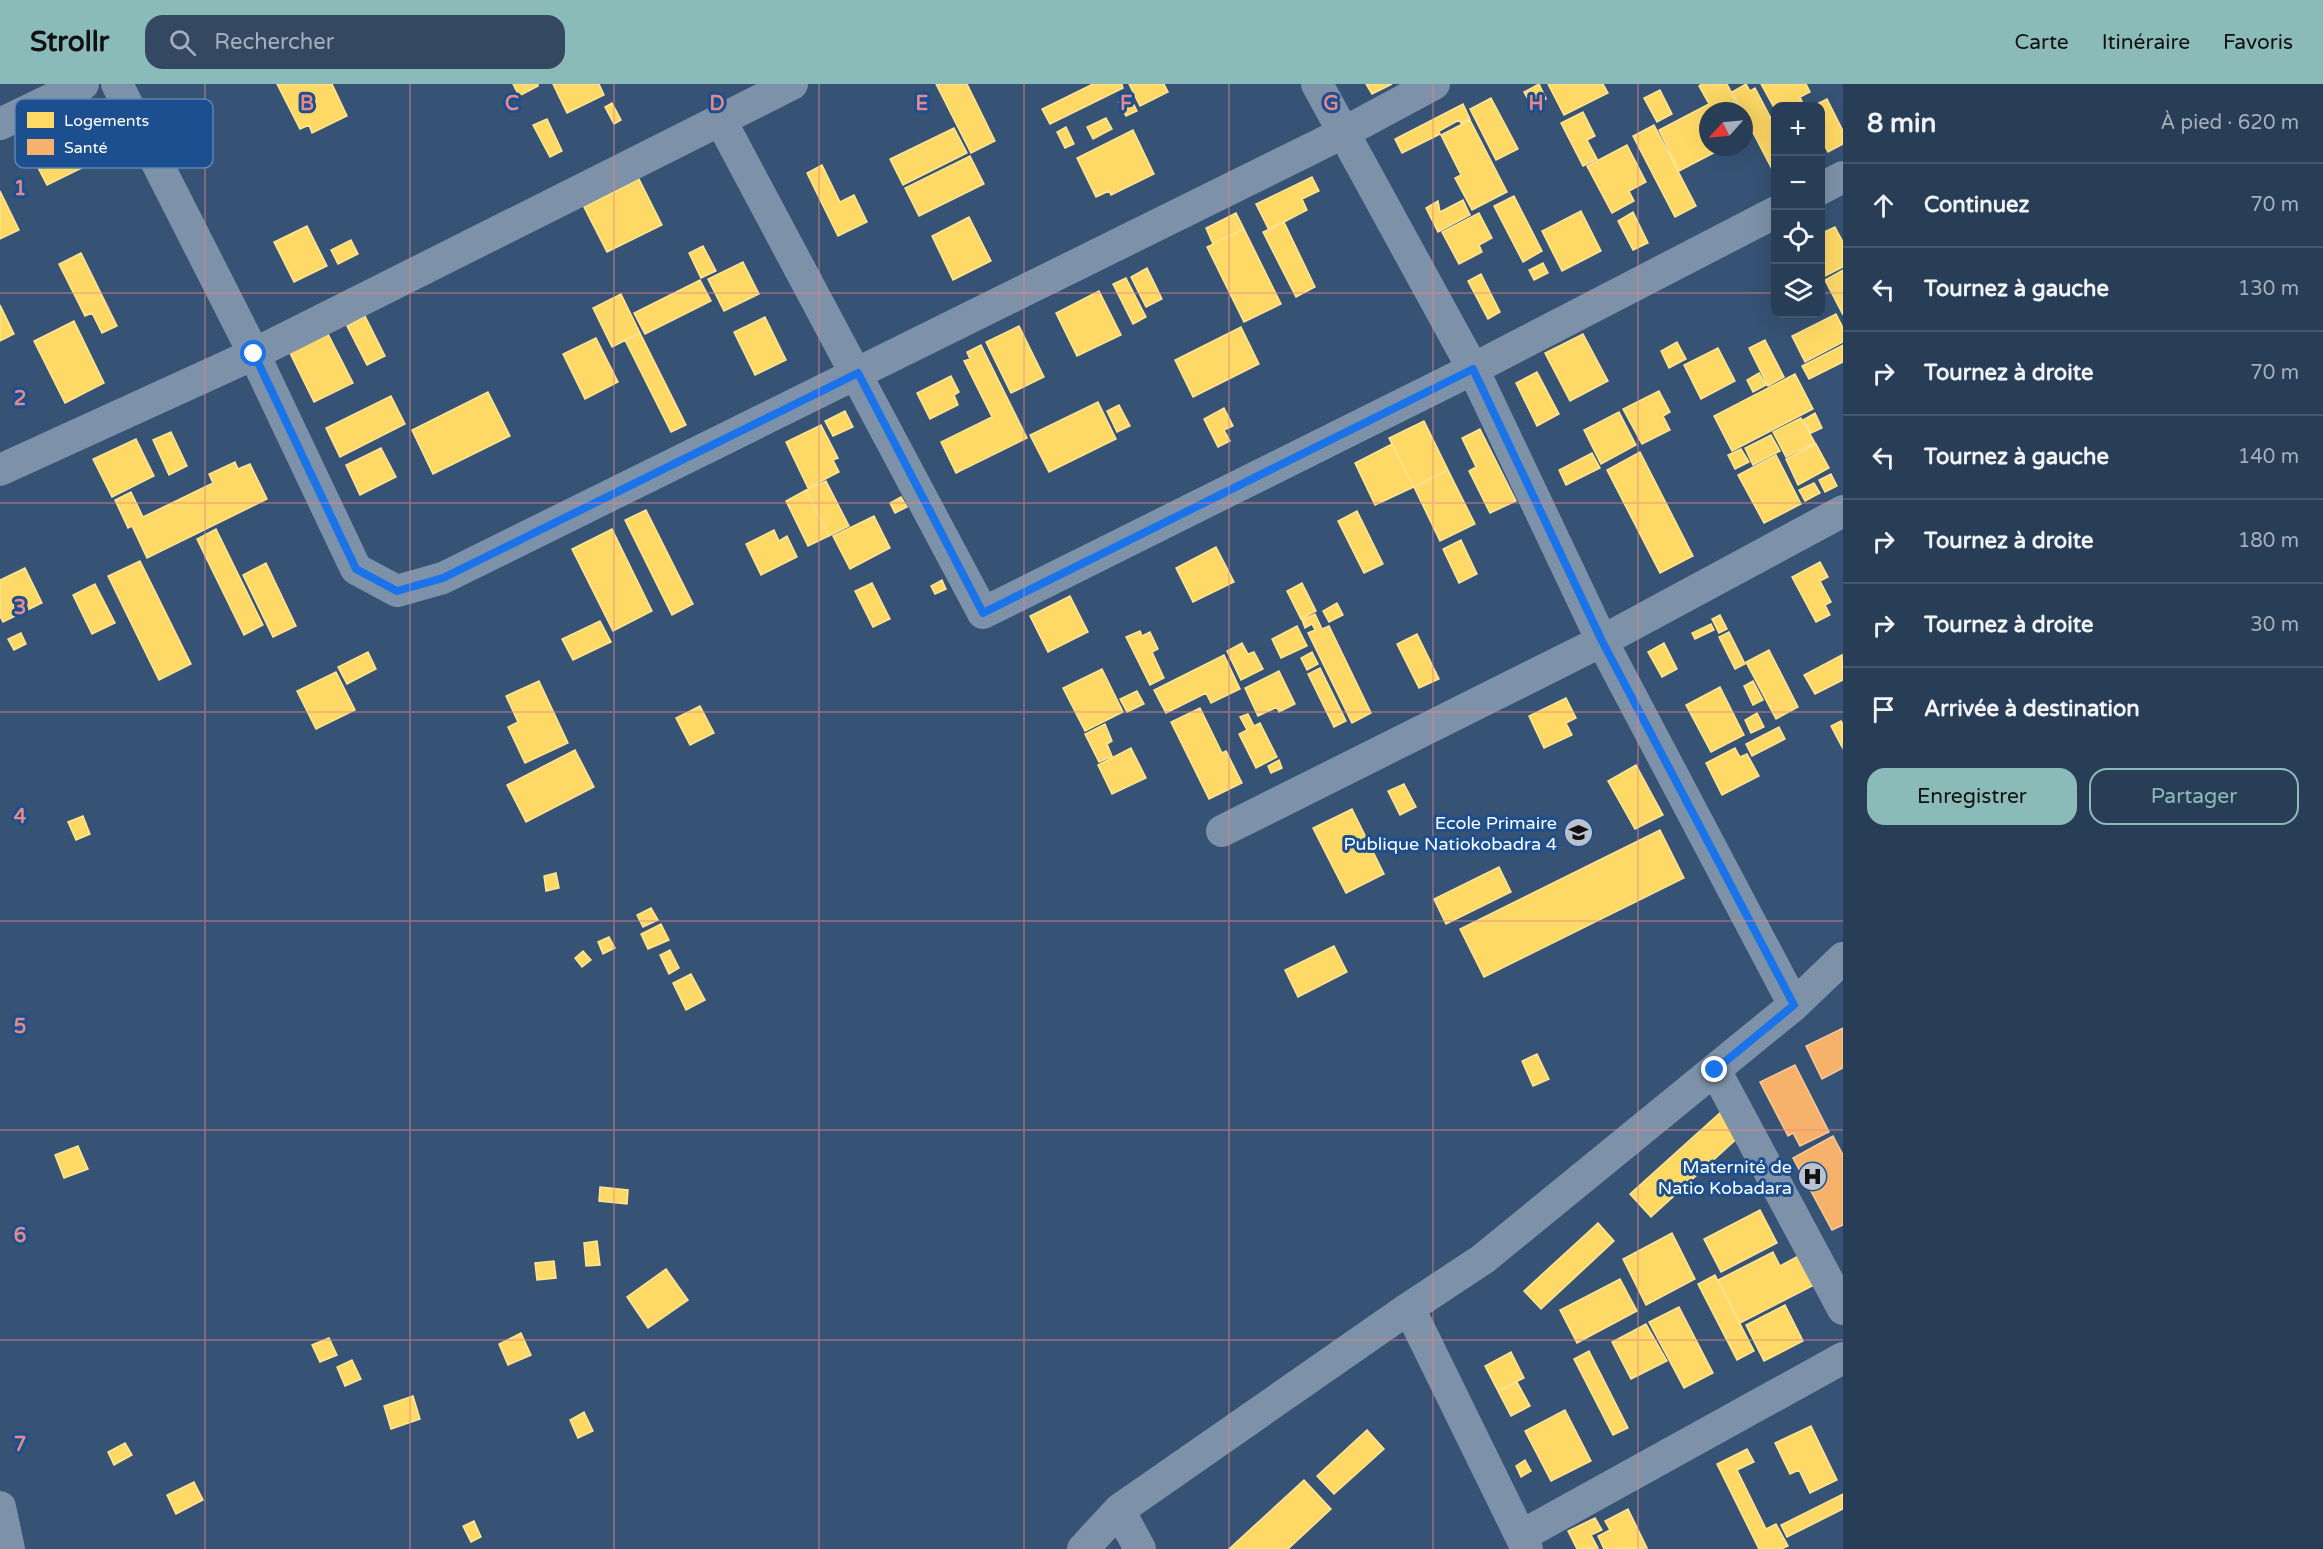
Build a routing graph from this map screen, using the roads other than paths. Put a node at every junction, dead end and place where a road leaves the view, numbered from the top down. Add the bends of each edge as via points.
1 (83, 84) edge
2 (117, 84) edge
3 (792, 84) edge
4 (1317, 84) edge
5 (1434, 84) edge
6 (52, 99) edge
7 (125, 99) edge
8 (15, 117) edge
9 (721, 121) junction
10 (0, 124) edge
11 (1343, 133) junction
12 (160, 168) edge
13 (1843, 177) edge
14 (1825, 187) edge
15 (1771, 215) edge
16 (254, 354) junction
17 (1473, 369) junction
18 (858, 373) junction
19 (0, 470) edge
20 (1843, 511) edge
21 (1602, 641) junction
22 (1222, 831) dead end
23 (1843, 958) edge
24 (1794, 1005) junction
25 (1715, 1070) junction
26 (1409, 1308) junction
27 (1843, 1309) edge
28 (1843, 1358) edge
29 (0, 1507) edge
30 (1119, 1510) junction
31 (1524, 1543) edge
32 (9, 1549) edge
33 (1083, 1549) edge
34 (1140, 1549) edge

1 - 6 street
2 - 7 street
3 - 9 street
4 - 11 street
5 - 11 street
8 - 10 street
9 - 16 street
9 - 18 street
11 - 17 street
11 - 18 street
12 - 16 street
13 - 14 street
15 - 17 street
16 - 18 street via 356,569 397,591 443,578
16 - 19 street
17 - 18 street via 983,613
17 - 21 street
20 - 21 street
21 - 22 street
21 - 24 street
23 - 24 street
24 - 25 street
25 - 26 street via 1483,1260
25 - 27 street
26 - 30 street
26 - 31 street
28 - 31 street
29 - 32 street
30 - 33 street
30 - 34 street

